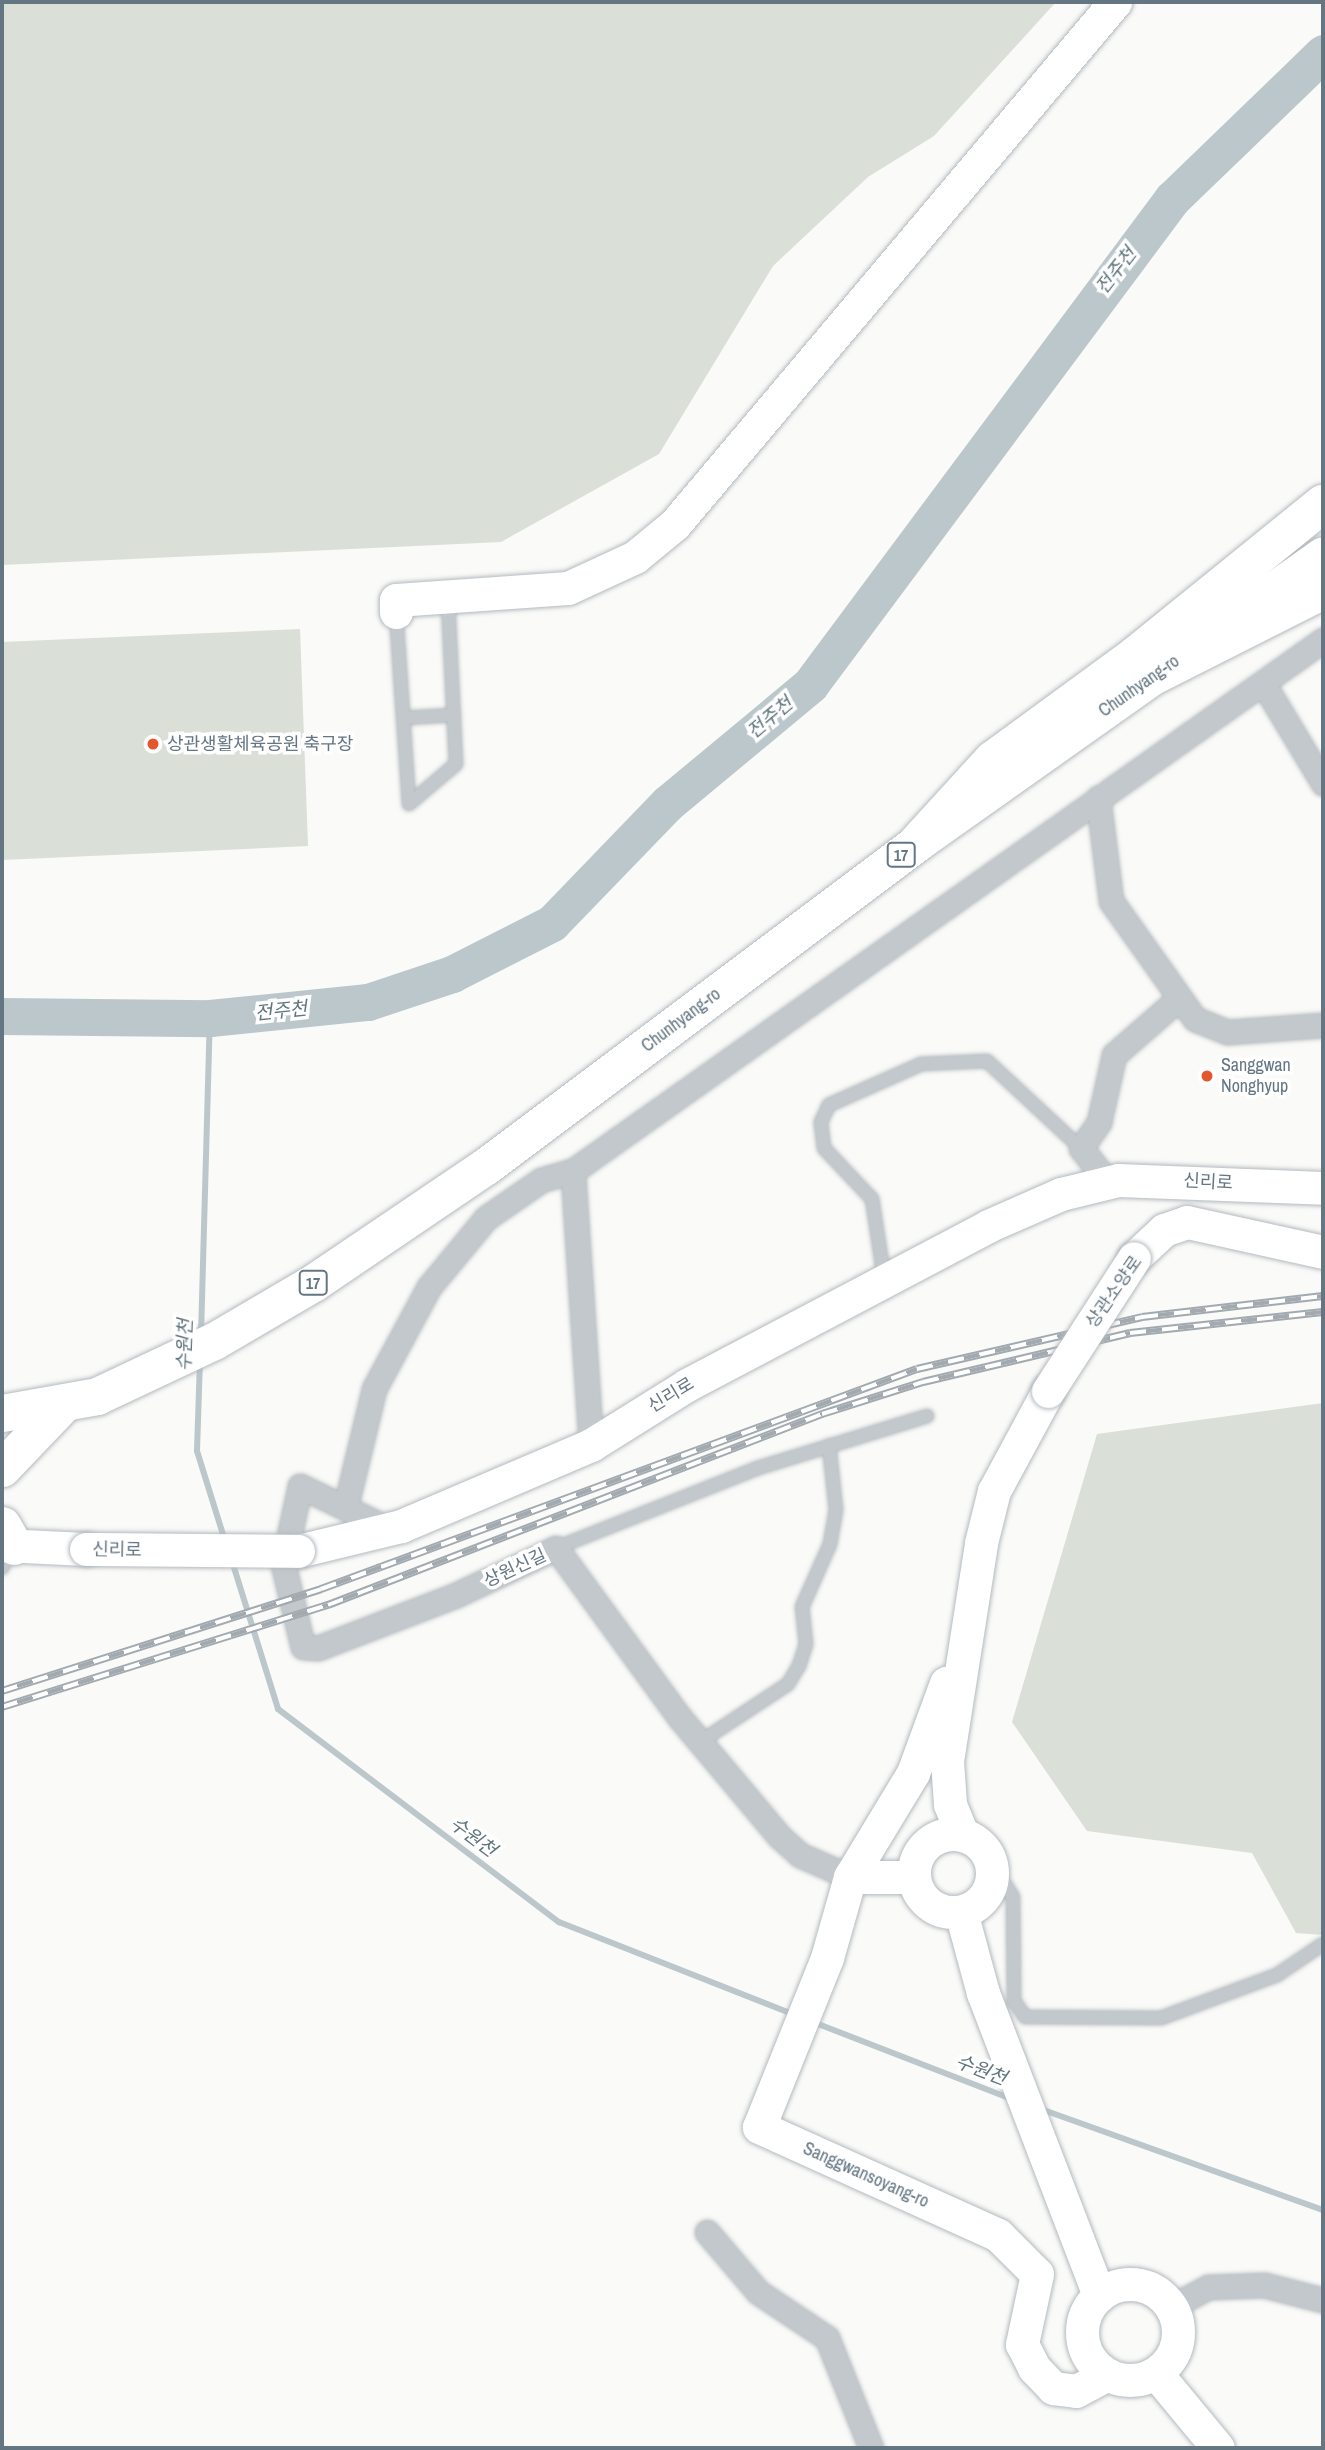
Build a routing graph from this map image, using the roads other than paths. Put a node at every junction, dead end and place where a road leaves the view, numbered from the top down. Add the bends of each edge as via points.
1 (1115, 2) edge
2 (1323, 504) edge
3 (1323, 555) edge
4 (1323, 590) edge
5 (448, 597) junction
6 (396, 612) joint
7 (1323, 640) edge
8 (1155, 675) junction
9 (1263, 683) junction
10 (454, 715) junction
11 (404, 718) junction
12 (1323, 783) edge
13 (1098, 798) junction
14 (918, 842) junction
15 (1177, 1000) junction
16 (1323, 1025) edge
17 (1084, 1151) junction
18 (573, 1171) junction
19 (1108, 1182) junction
20 (1323, 1188) edge
21 (1323, 1252) edge
22 (885, 1280) junction
23 (1048, 1391) joint
24 (65, 1402) junction
25 (2, 1413) edge
26 (927, 1416) dead end
27 (591, 1445) junction
28 (828, 1445) junction
29 (2, 1468) edge
30 (346, 1506) junction
31 (389, 1529) junction
32 (5, 1546) edge
33 (556, 1548) junction
34 (964, 1639) junction
35 (700, 1742) junction
36 (962, 1833) junction
37 (991, 1862) junction
38 (850, 1877) junction
39 (913, 1877) junction
40 (961, 1912) junction
41 (1323, 1944) edge
42 (708, 2231) dead end
43 (1099, 2295) junction
44 (1323, 2300) edge
45 (1171, 2307) junction
46 (1156, 2373) junction
47 (1106, 2375) junction
48 (871, 2448) edge
49 (1219, 2448) edge

1 - 5 main road via 675,524 635,557 568,588
2 - 14 highway via 1135,656 993,760
3 - 8 main road, Chunhyang-ro / 17
4 - 8 highway
5 - 6 main road via 396,600
5 - 10 lane
6 - 11 lane
7 - 9 street
8 - 14 main road, Chunhyang-ro / 17
9 - 12 street
9 - 13 street
10 - 11 lane
10 - 11 lane via 456,764 409,804
13 - 15 street via 1111,901
13 - 18 street
14 - 24 main road, Chunhyang-ro / 17 via 486,1166 251,1321 129,1382
15 - 16 street via 1195,1019 1228,1032
15 - 17 street via 1114,1055 1100,1122
17 - 19 street
17 - 22 lane via 987,1061 921,1064 829,1105 821,1122 824,1149 872,1199
18 - 27 street
18 - 30 street via 541,1180 486,1218 429,1287 374,1389
19 - 20 main road, 신리로
19 - 22 main road, 신리로 via 988,1226
21 - 23 main road, 상관소양로, bridge via 1187,1222 1164,1230 1134,1258
22 - 27 main road, 신리로 via 687,1385
23 - 34 main road, Sanggwansoyang-ro via 994,1492
24 - 25 main road, Chunhyang-ro / 17
24 - 29 main road
26 - 28 lane
27 - 31 main road, 신리로
28 - 33 lane
28 - 35 lane via 836,1510 830,1544 802,1607 806,1644 799,1666 788,1684
30 - 31 street, 상원신길
30 - 33 street, 상원신길 via 300,1486 283,1564 303,1647 318,1648 456,1595
31 - 32 main road, 신리로, bridge via 298,1551
33 - 35 street, 상원신길
34 - 36 main road, Sanggwansoyang-ro via 947,1761 950,1804
34 - 38 main road, Sanggwansoyang-ro via 912,1773
35 - 38 street, 상원신길 via 800,1855
36 - 37 main road, Sanggwansoyang-ro via 978,1841
36 - 39 main road via 935,1837 922,1847
37 - 40 main road via 987,1892
37 - 41 lane via 1013,1897 1014,2001 1025,2017 1161,2018 1277,1975
38 - 39 main road
38 - 47 main road, Sanggwansoyang-ro via 827,1958 759,2127 998,2235 1037,2274 1022,2344 1034,2368 1053,2388 1076,2391
39 - 40 main road via 925,1902
40 - 43 main road via 983,1993
42 - 48 street via 758,2292 827,2338
43 - 45 main road via 1114,2287 1144,2286
43 - 47 main road via 1082,2324 1083,2344
44 - 45 street via 1264,2285 1208,2287
45 - 46 main road via 1176,2348
46 - 47 main road via 1135,2380
46 - 49 main road

